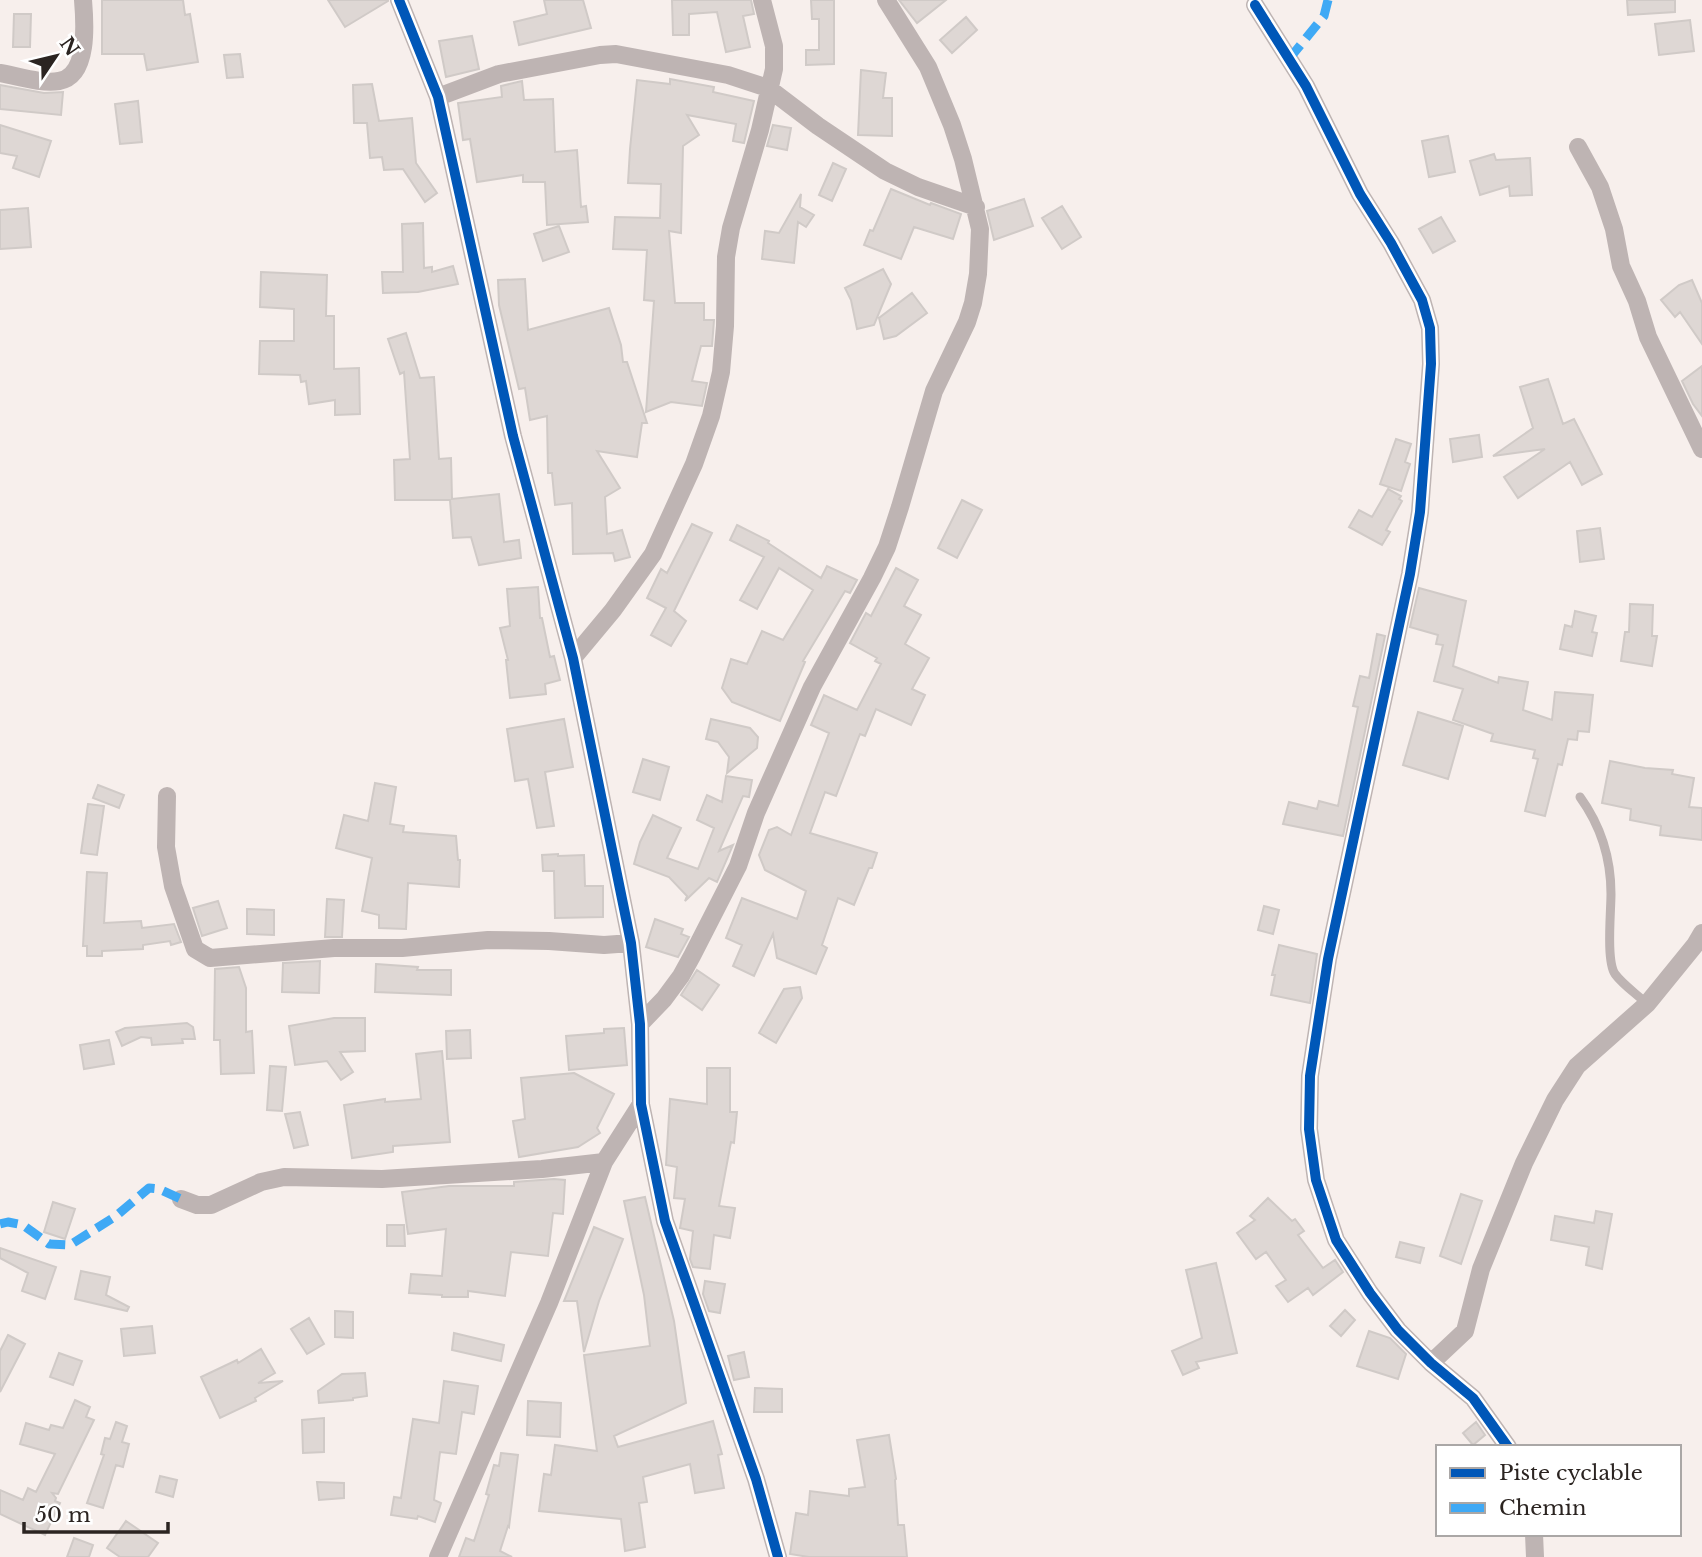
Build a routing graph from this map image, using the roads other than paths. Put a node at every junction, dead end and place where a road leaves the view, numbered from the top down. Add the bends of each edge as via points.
1 (83, 0) edge
2 (399, 0) edge
3 (762, 0) edge
4 (886, 0) edge
5 (1255, 5) dead end
6 (0, 73) edge
7 (768, 88) junction
8 (439, 97) junction
9 (1578, 147) dead end
10 (976, 207) junction
11 (1702, 449) edge
12 (573, 657) junction
13 (167, 796) dead end
14 (1580, 797) dead end
15 (1702, 933) edge
16 (631, 943) junction
17 (1647, 1004) junction
18 (640, 1024) junction
19 (641, 1104) junction
20 (604, 1161) junction
21 (181, 1199) dead end
22 (1431, 1363) junction
23 (1507, 1445) edge
24 (1534, 1536) edge
25 (438, 1557) edge
26 (778, 1557) edge
27 (1535, 1557) edge

1 - 6 street via 82,51 75,73 58,81
2 - 8 street
3 - 7 street via 774,46
4 - 10 street via 942,97
5 - 22 street via 1306,86 1360,194 1422,300 1430,327 1420,512 1328,959 1310,1076 1309,1129 1316,1180 1336,1240 1377,1303
7 - 8 street via 728,75 616,54 499,75
7 - 10 street via 885,171
7 - 12 street via 731,228 721,372 702,443 653,554
8 - 12 street via 513,436
9 - 11 street via 1600,187 1621,266 1647,337
10 - 18 street via 980,229 974,303 925,415 887,547 812,687 727,888 681,976
12 - 16 street
13 - 16 street via 166,847 173,886 195,949 210,958 488,940
14 - 17 lane via 1595,819 1607,855 1614,973
15 - 17 street
16 - 18 street
17 - 22 street via 1577,1066 1555,1100 1480,1269 1465,1331
18 - 19 street
19 - 20 street
19 - 26 street via 665,1221 756,1479
20 - 21 street via 382,1179 284,1177 261,1182 211,1205
20 - 25 street via 549,1303
22 - 23 street via 1473,1398
24 - 27 street

